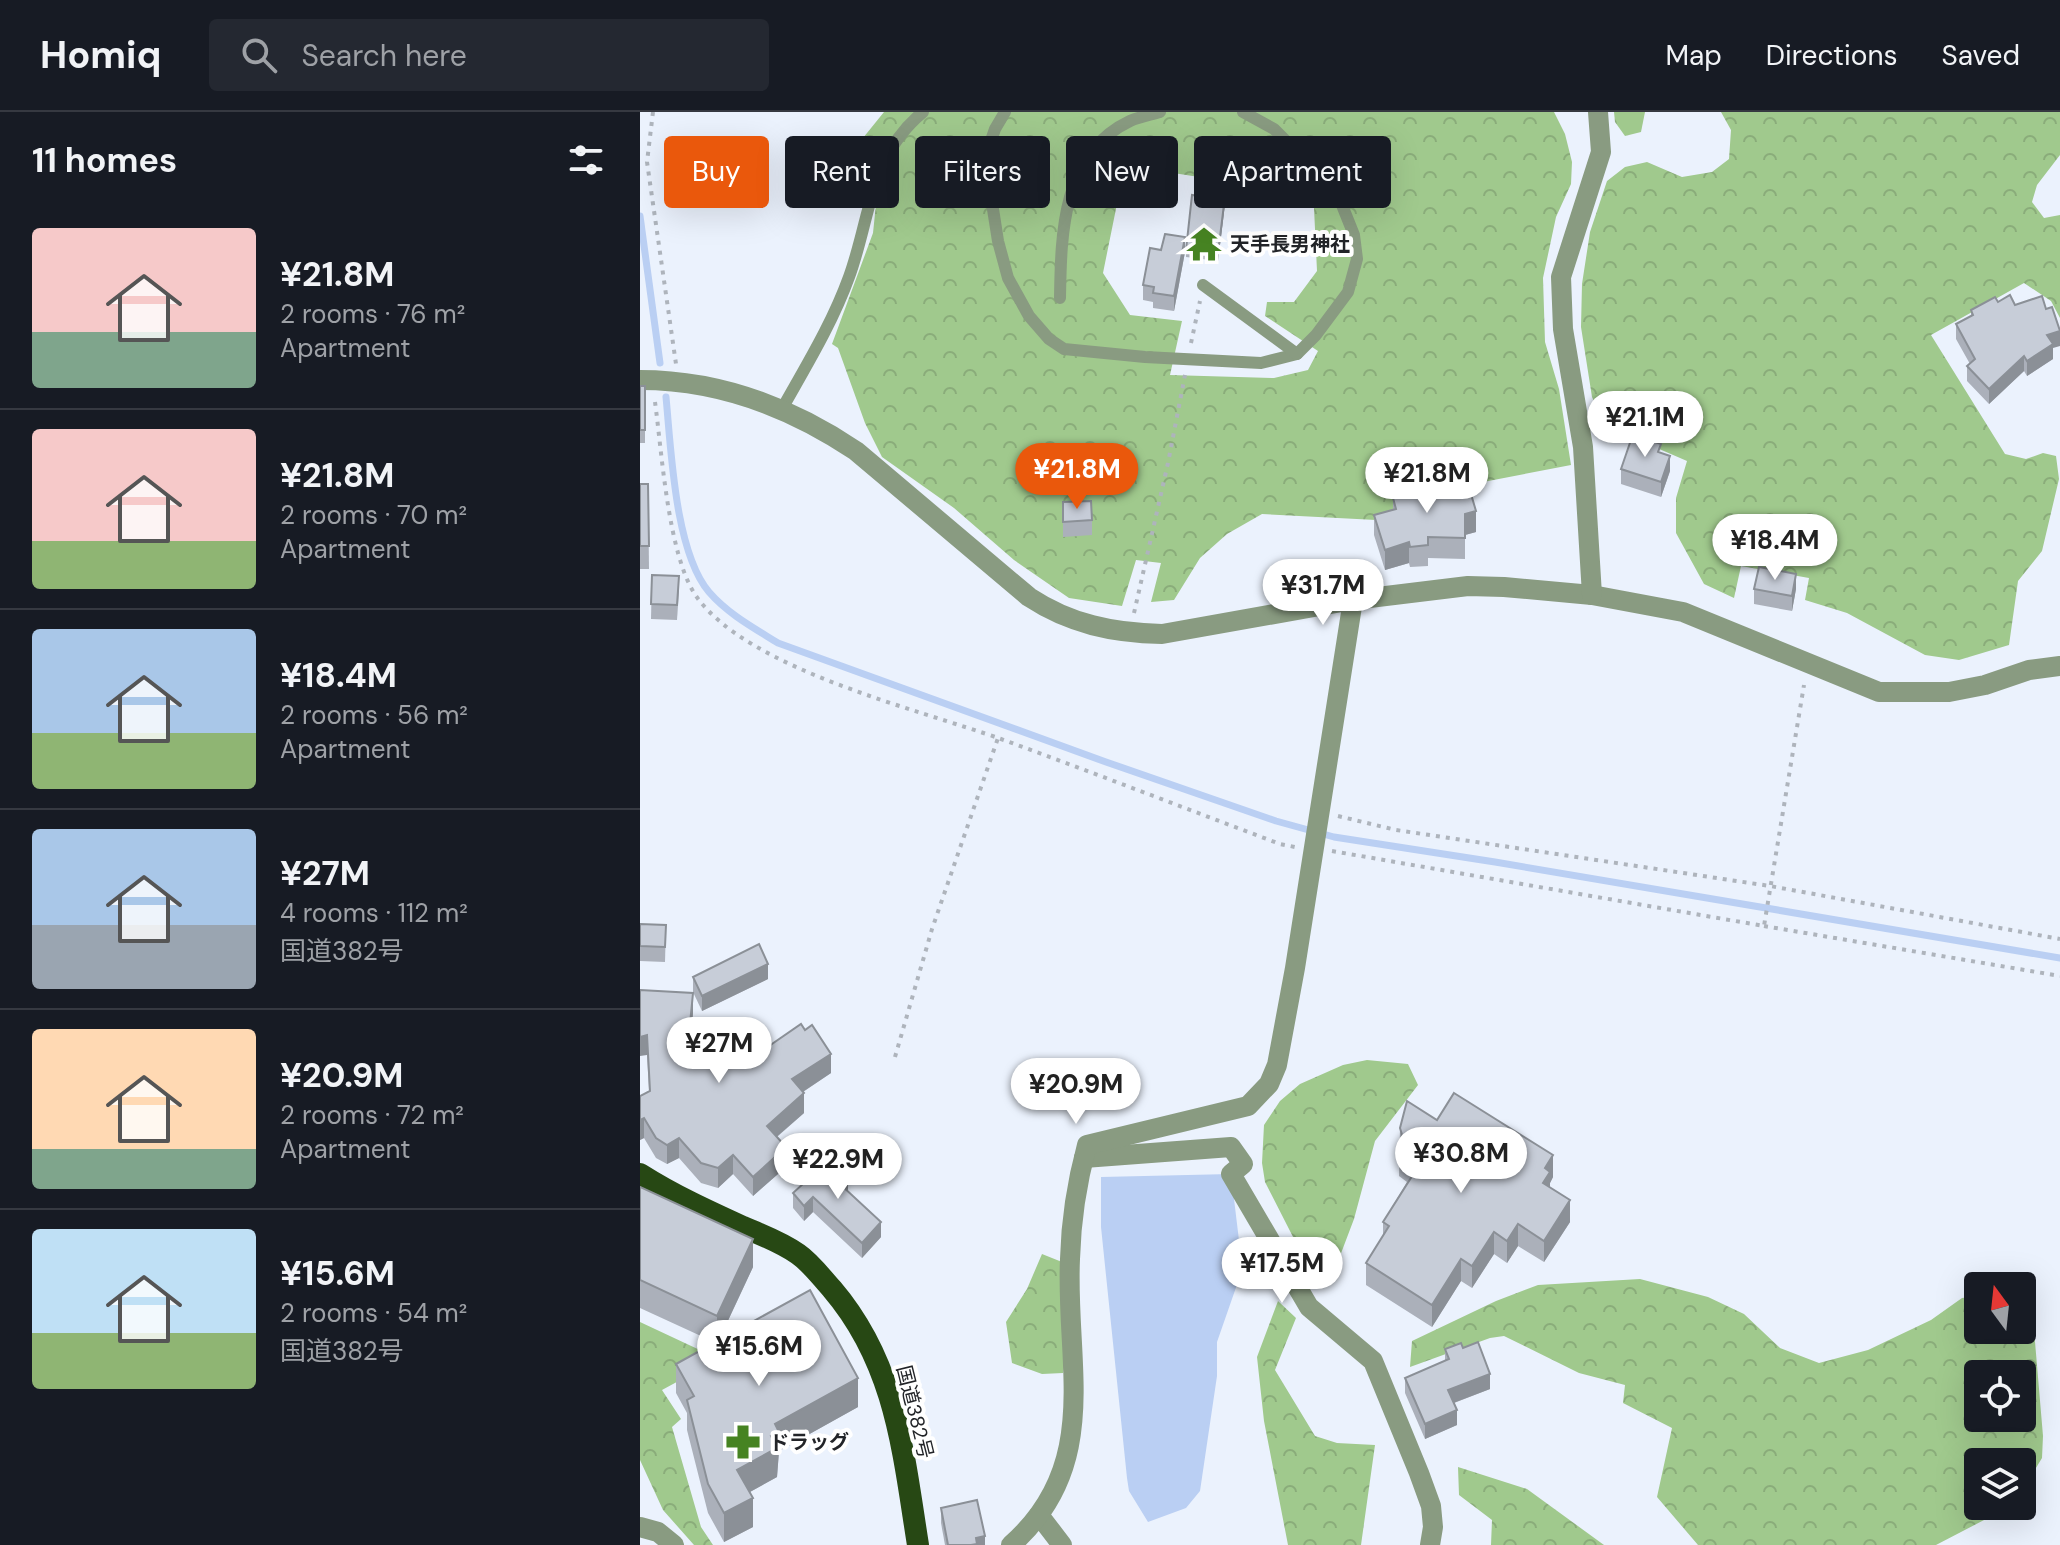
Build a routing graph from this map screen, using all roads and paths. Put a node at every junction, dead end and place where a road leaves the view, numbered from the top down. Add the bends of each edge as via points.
1 (653, 112) edge
2 (923, 112) edge
3 (1005, 112) edge
4 (1160, 112) edge
5 (1243, 112) edge
6 (1598, 112) edge
7 (1203, 285) dead end
8 (1060, 298) dead end
9 (1200, 298) dead end
10 (1297, 354) junction
11 (1188, 359) junction
12 (646, 380) edge
13 (678, 382) junction
14 (782, 409) junction
15 (1592, 595) junction
16 (1353, 600) junction
17 (1129, 633) junction
18 (1808, 663) junction
19 (2060, 666) edge
20 (998, 738) junction
21 (1319, 816) junction
22 (1313, 846) junction
23 (1770, 886) junction
24 (1764, 926) junction
25 (2060, 939) edge
26 (2060, 976) edge
27 (895, 1057) dead end
28 (1084, 1158) junction
29 (640, 1174) edge
30 (1039, 1515) junction
31 (640, 1527) edge
32 (674, 1545) edge
33 (918, 1545) edge
34 (1011, 1545) edge
35 (1062, 1545) edge
36 (1430, 1545) edge

1 - 13 path via 647,162
2 - 14 lane via 892,146 877,176 840,302
3 - 11 lane via 985,158 1008,278 1029,316 1064,349
4 - 8 lane via 1128,122 1088,155 1073,183 1062,231
5 - 10 lane via 1274,129 1321,176 1342,205 1354,235 1357,259 1348,292
6 - 15 street via 1601,152 1561,277 1563,329 1583,447
7 - 10 lane
9 - 11 path
10 - 11 lane via 1261,363
11 - 17 path
12 - 13 street
12 - 20 path via 683,574 714,618 744,639 826,679
13 - 14 street via 752,397
14 - 17 street via 856,451 1048,609 1089,626
15 - 16 street via 1468,586
15 - 18 street via 1683,612
16 - 17 street via 1162,634
16 - 21 street
18 - 19 street via 1879,692 1949,692
18 - 23 path
20 - 22 path via 1280,844
20 - 27 path via 932,929
21 - 22 street
21 - 23 path
22 - 24 path
22 - 28 street via 1295,968 1269,1084 1248,1106 1087,1145
23 - 24 path
23 - 25 path
24 - 26 path
28 - 30 street via 1070,1261 1073,1422 1059,1483
28 - 36 street via 1231,1147 1243,1164 1231,1174 1309,1307 1373,1361 1431,1506
29 - 33 highway, 国道382号 via 800,1255 851,1313 888,1386
30 - 34 street
30 - 35 street
31 - 32 street via 658,1532

